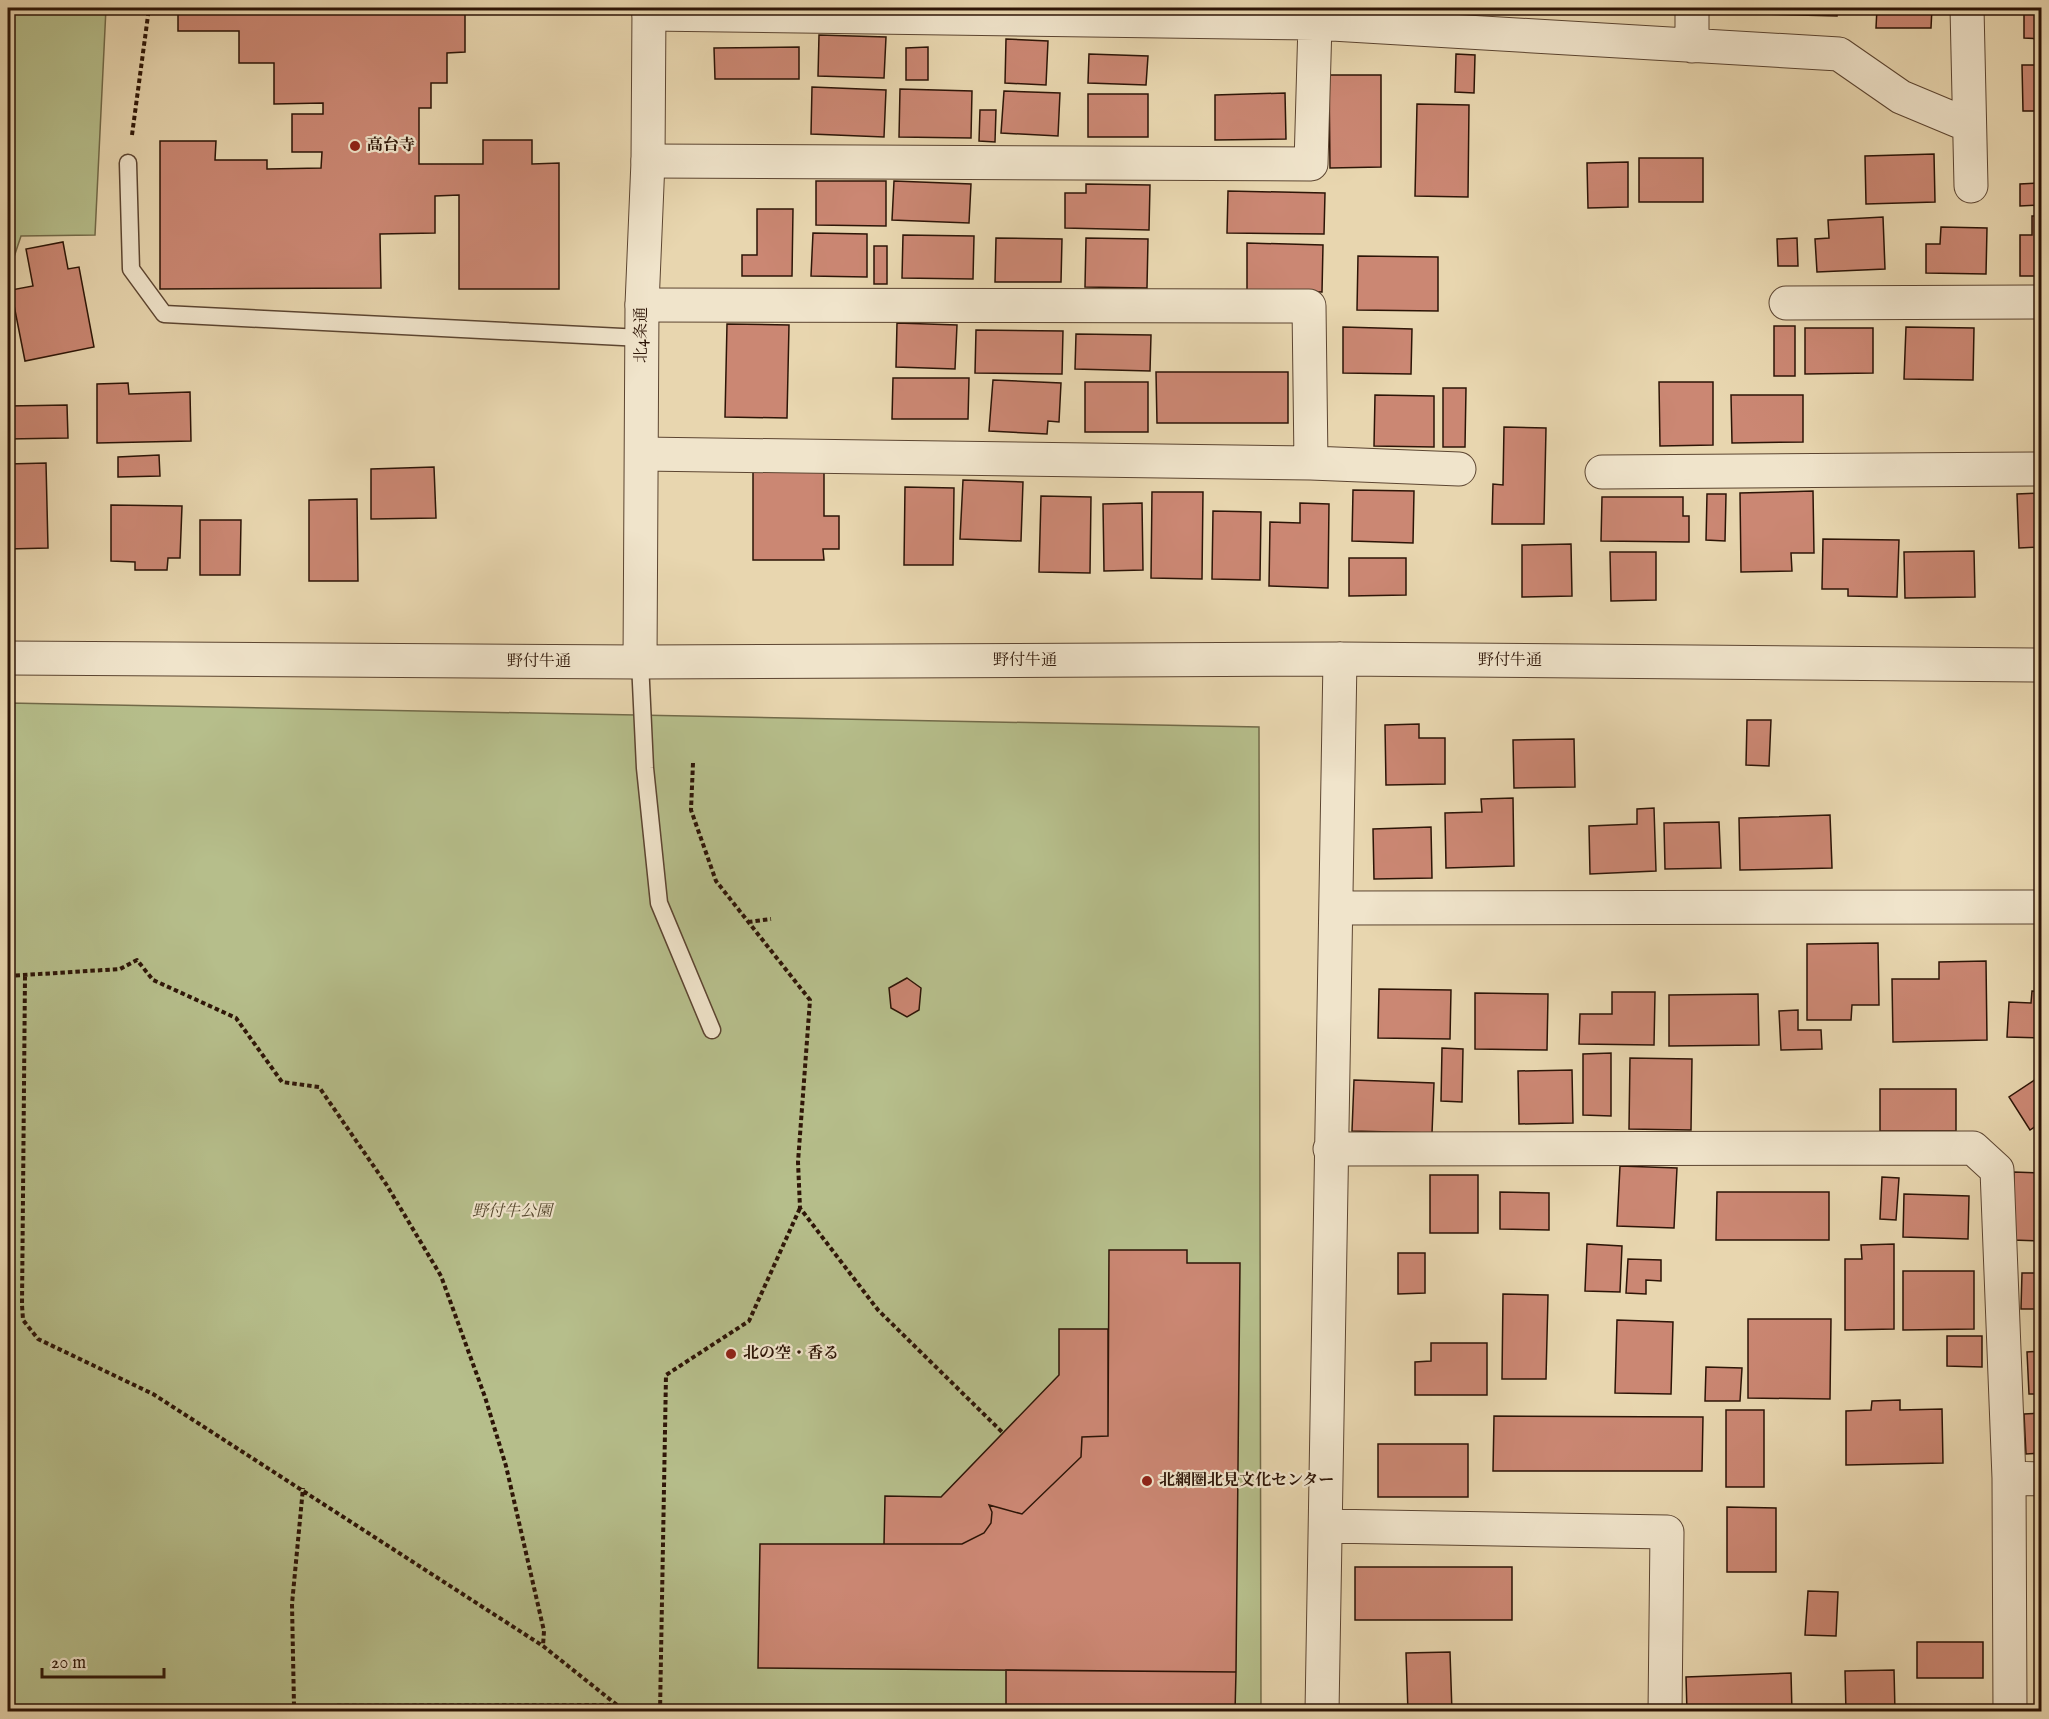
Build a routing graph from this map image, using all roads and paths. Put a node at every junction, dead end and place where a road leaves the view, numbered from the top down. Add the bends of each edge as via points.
1 (150, 8) edge
2 (1692, 8) edge
3 (1967, 8) edge
4 (649, 11) edge
5 (1315, 24) junction
6 (1692, 45) junction
7 (1968, 125) junction
8 (648, 160) junction
9 (128, 163) joint
10 (1971, 186) dead end
11 (2042, 302) edge
12 (1785, 303) dead end
13 (642, 305) junction
14 (642, 338) junction
15 (642, 454) junction
16 (1311, 463) junction
17 (1459, 469) dead end
18 (2042, 469) edge
19 (1602, 472) dead end
20 (8, 658) edge
21 (1340, 659) junction
22 (640, 663) junction
23 (2042, 665) edge
24 (693, 763) dead end
25 (2042, 907) edge
26 (1336, 908) junction
27 (771, 919) dead end
28 (747, 922) junction
29 (8, 976) edge
30 (25, 976) junction
31 (712, 1030) dead end
32 (1330, 1149) junction
33 (800, 1208) junction
34 (1002, 1432) dead end
35 (2009, 1478) junction
36 (2042, 1479) edge
37 (303, 1488) junction
38 (1326, 1526) junction
39 (543, 1646) junction
40 (617, 1705) junction
41 (294, 1706) junction
42 (278, 1712) edge
43 (639, 1712) edge
44 (660, 1712) edge
45 (1322, 1712) edge
46 (1665, 1712) edge
47 (2010, 1712) edge

1 - 9 path
2 - 6 street
3 - 7 street
4 - 5 street
4 - 8 street, 北4条通
5 - 6 street
5 - 8 street via 1311,164
6 - 7 street via 1839,54 1901,97
7 - 10 street
8 - 13 street, 北4条通
9 - 14 lane via 131,268 164,315
11 - 12 street
13 - 14 street, 北4条通
13 - 16 street via 1309,306
14 - 15 street, 北4条通
15 - 16 street
15 - 22 street, 北4条通
16 - 17 street
18 - 19 street
20 - 22 street, 野付牛通
21 - 22 street, 野付牛通
21 - 23 street, 野付牛通
21 - 26 street
22 - 31 lane via 645,768 659,903
24 - 28 path via 691,810 716,881
25 - 26 street
26 - 32 street
27 - 28 path
28 - 33 path via 810,1000 798,1162
29 - 30 path
30 - 37 path via 23,1320 38,1339 153,1394
30 - 39 path via 120,969 138,960 153,980 236,1018 282,1082 319,1087 386,1184 441,1276 506,1466 544,1631
32 - 35 street via 1973,1148 1997,1170
32 - 38 street
33 - 34 path via 878,1310
33 - 44 path via 749,1321 666,1375
35 - 36 street
35 - 47 street
37 - 39 path
37 - 41 path via 292,1604
38 - 45 street
38 - 46 street via 1667,1532
39 - 40 path
40 - 41 path
40 - 43 path
41 - 42 path

